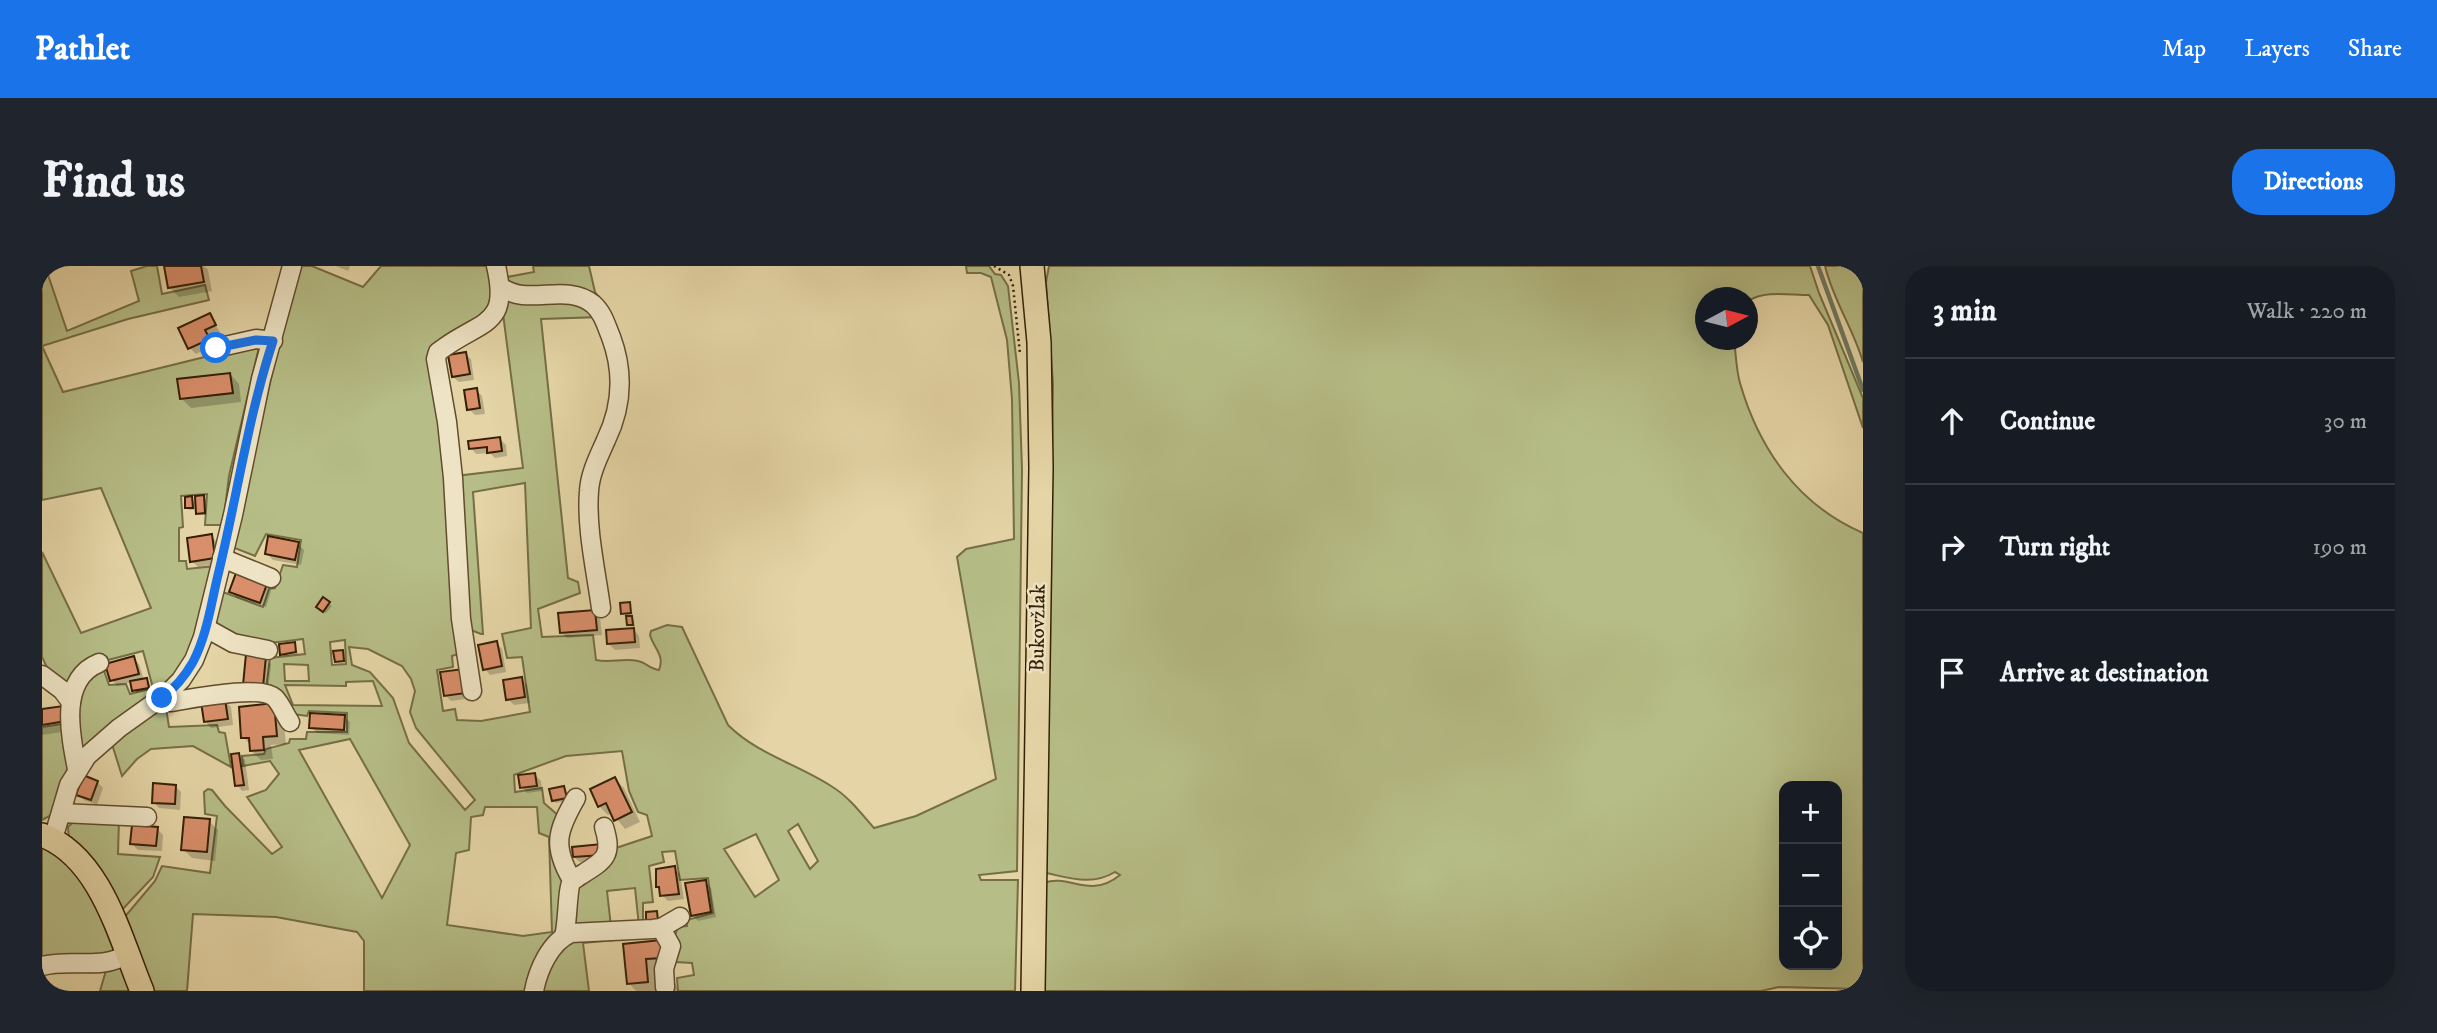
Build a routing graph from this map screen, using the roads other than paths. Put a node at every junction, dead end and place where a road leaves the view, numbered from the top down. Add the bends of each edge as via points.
1 (496, 266) edge
2 (1032, 266) edge
3 (291, 267) edge
4 (501, 287) junction
5 (273, 341) junction
6 (216, 348) dead end
7 (222, 558) junction
8 (271, 578) dead end
9 (601, 608) dead end
10 (206, 628) junction
11 (268, 650) dead end
12 (99, 663) dead end
13 (42, 675) edge
14 (472, 691) dead end
15 (162, 698) junction
16 (71, 702) junction
17 (290, 722) dead end
18 (77, 769) junction
19 (576, 799) dead end
20 (61, 813) junction
21 (147, 817) dead end
22 (604, 827) dead end
23 (48, 837) edge
24 (572, 880) junction
25 (680, 917) dead end
26 (661, 928) junction
27 (564, 936) junction
28 (127, 954) junction
29 (42, 966) edge
30 (665, 987) dead end
31 (142, 991) edge
32 (534, 991) edge
33 (1033, 991) edge

1 - 4 street
2 - 33 main road, Bukovžlak via 1041,442
3 - 5 street
4 - 9 street via 517,295 569,294 589,301 599,311 613,342 620,402 589,489
4 - 14 street via 492,318 438,352 436,359 450,452
5 - 6 street
5 - 7 street
7 - 8 street
7 - 10 street
10 - 11 street via 233,643
10 - 15 street via 194,660
12 - 16 street via 78,678
13 - 16 street
15 - 17 street via 170,702 265,692 275,698
15 - 18 street via 119,728
16 - 18 street
18 - 20 street
19 - 24 street via 559,834 561,856
20 - 21 street
20 - 23 street
22 - 24 street via 609,850 604,859
23 - 28 main road via 90,872
24 - 27 street
25 - 26 street
26 - 27 street
26 - 30 street via 671,946 664,969
27 - 32 street via 547,955
28 - 29 street via 114,962
28 - 31 main road

